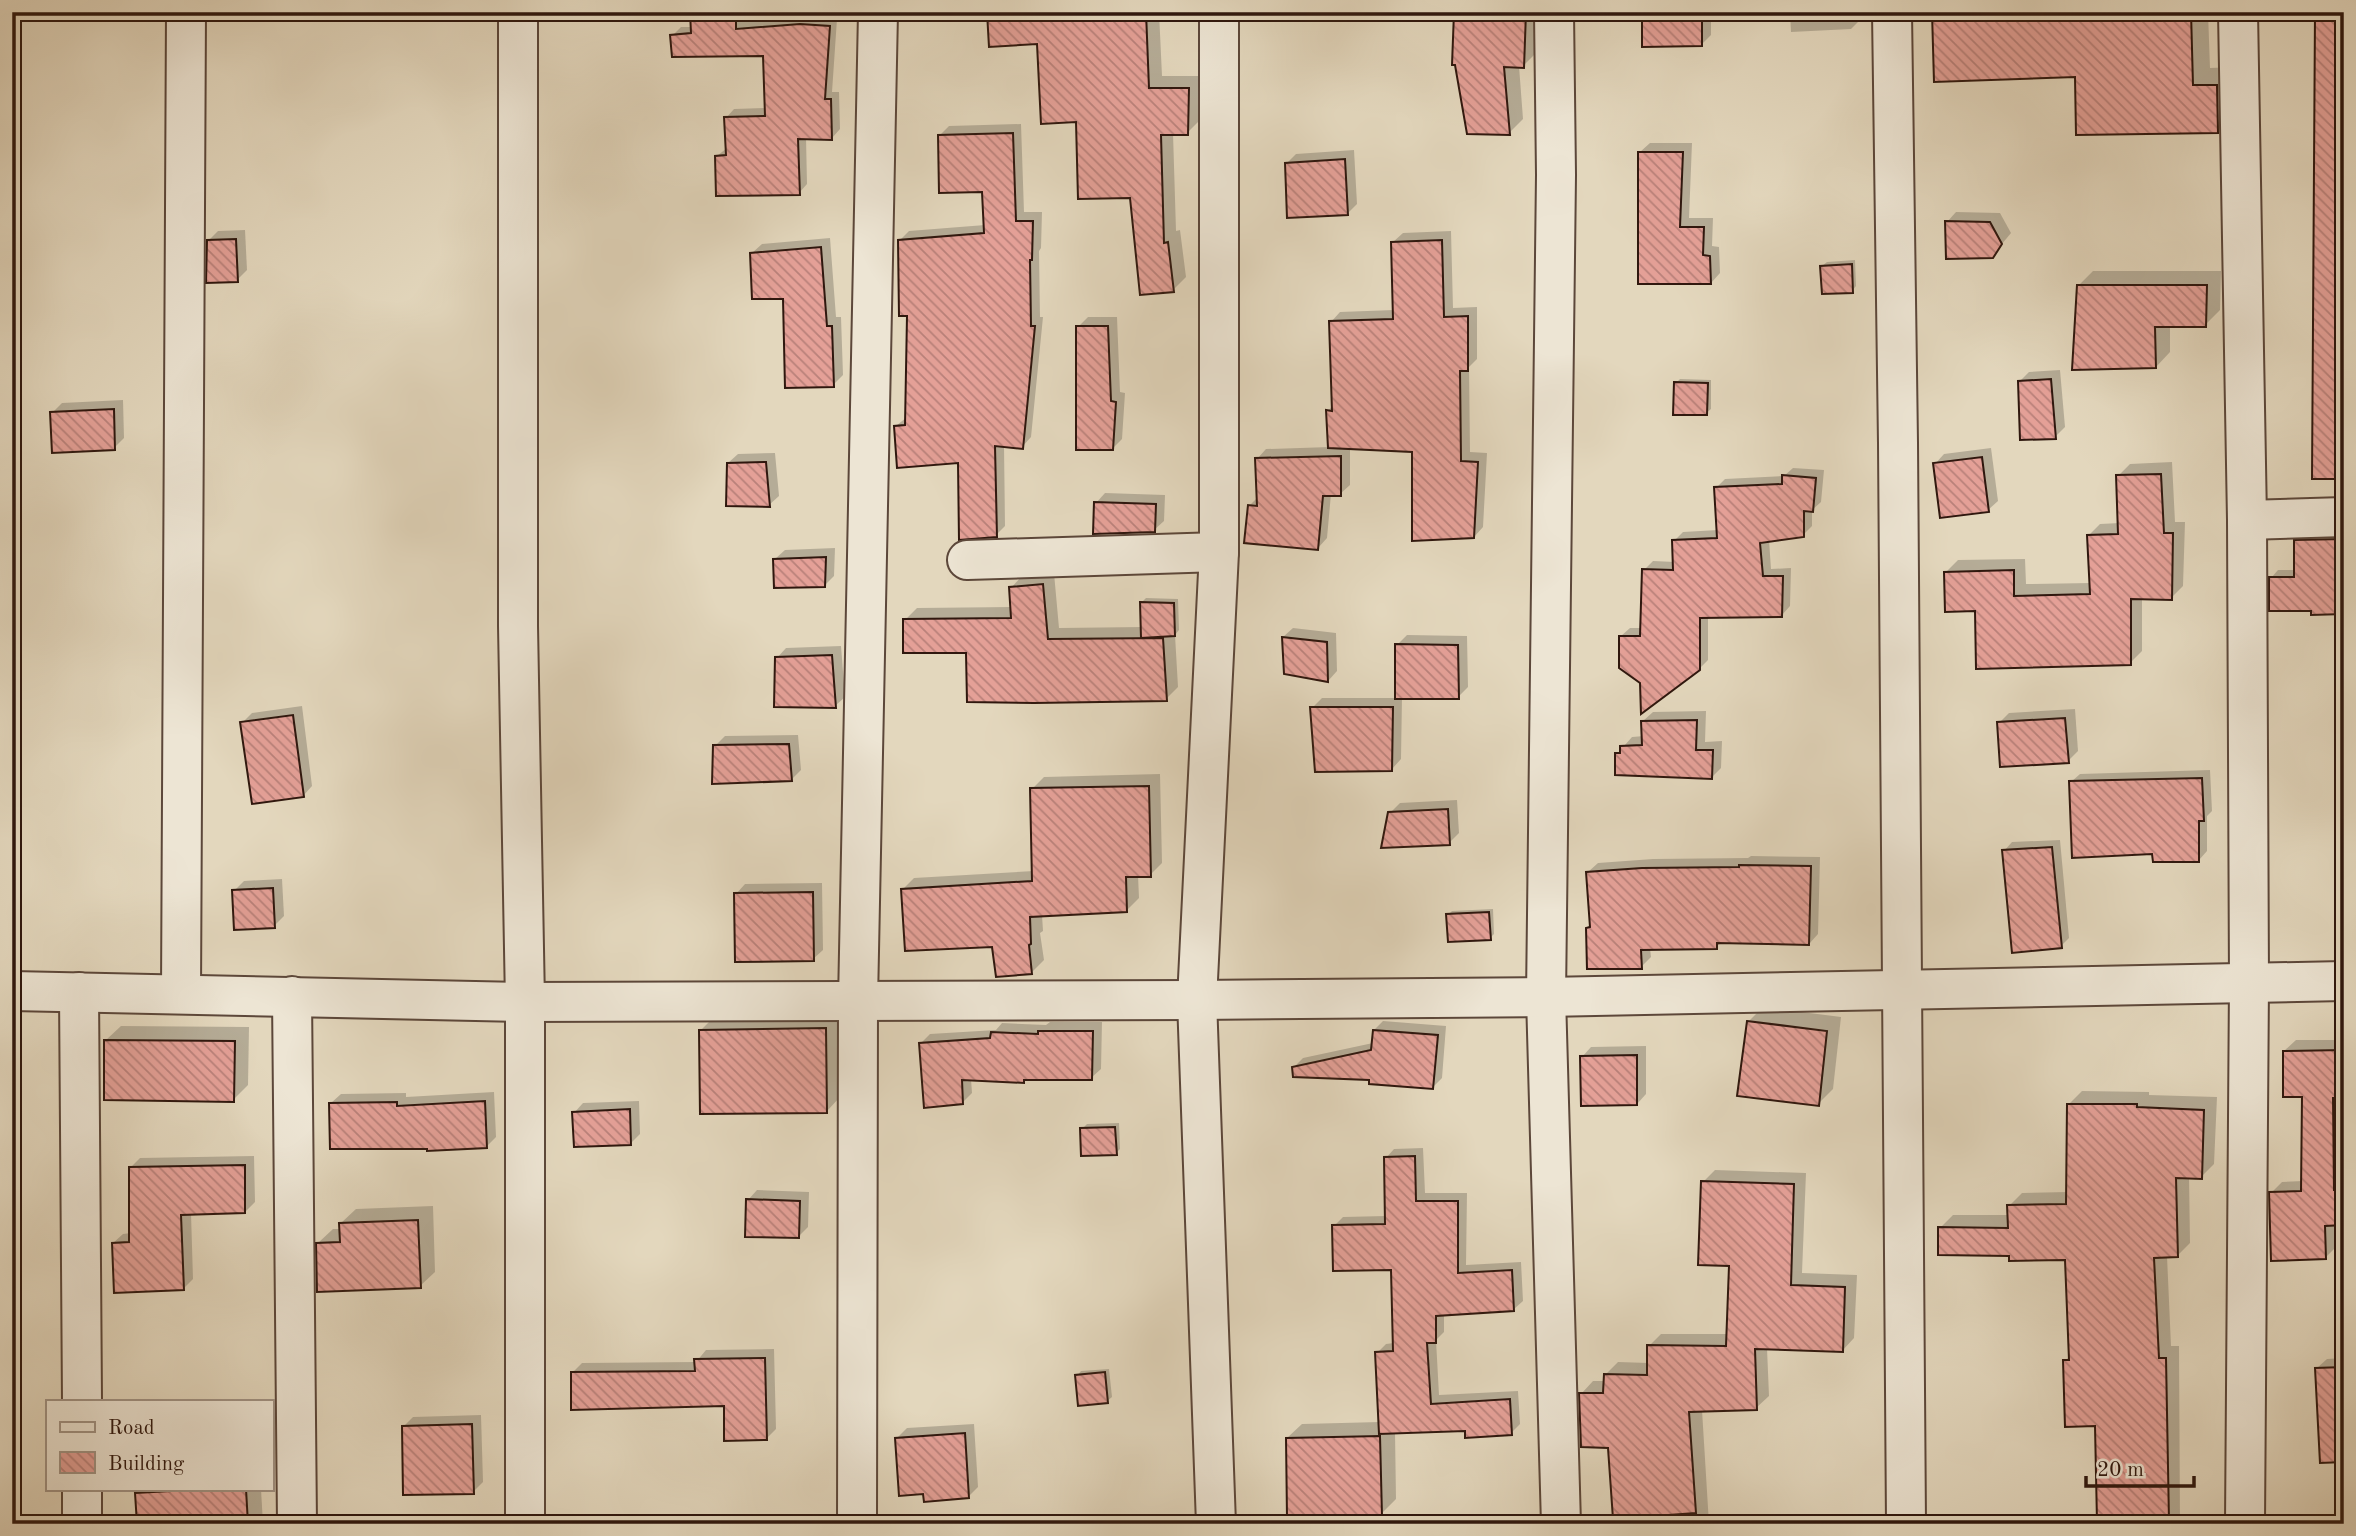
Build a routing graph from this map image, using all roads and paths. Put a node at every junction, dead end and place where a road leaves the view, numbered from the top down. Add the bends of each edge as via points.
1 (186, 12) edge
2 (518, 12) edge
3 (878, 12) edge
4 (1219, 12) edge
5 (1554, 12) edge
6 (1892, 12) edge
7 (2238, 12) edge
8 (2344, 517) edge
9 (2247, 520) junction
10 (1219, 552) junction
11 (967, 560) dead end
12 (2344, 981) edge
13 (2249, 983) junction
14 (12, 991) edge
15 (1902, 991) junction
16 (79, 992) junction
17 (181, 993) junction
18 (292, 996) junction
19 (1546, 997) junction
20 (1197, 1000) junction
21 (858, 1001) junction
22 (525, 1002) junction
23 (82, 1400) edge
24 (82, 1490) edge
25 (82, 1524) edge
26 (297, 1524) edge
27 (525, 1524) edge
28 (857, 1524) edge
29 (1216, 1524) edge
30 (1562, 1524) edge
31 (1906, 1524) edge
32 (2245, 1524) edge

1 - 17 street
2 - 22 street via 518,626
3 - 21 street
4 - 10 street
5 - 19 street
6 - 15 street
7 - 9 street
8 - 9 street
9 - 13 street
10 - 11 street
10 - 20 street
12 - 13 street
13 - 15 street
13 - 32 street
14 - 16 street
15 - 19 street
15 - 31 street
16 - 17 street
16 - 23 street
17 - 18 street
18 - 22 street
18 - 26 street
19 - 20 street
19 - 30 street
20 - 21 street
20 - 29 street
21 - 22 street
21 - 28 street
22 - 27 street
24 - 25 street

